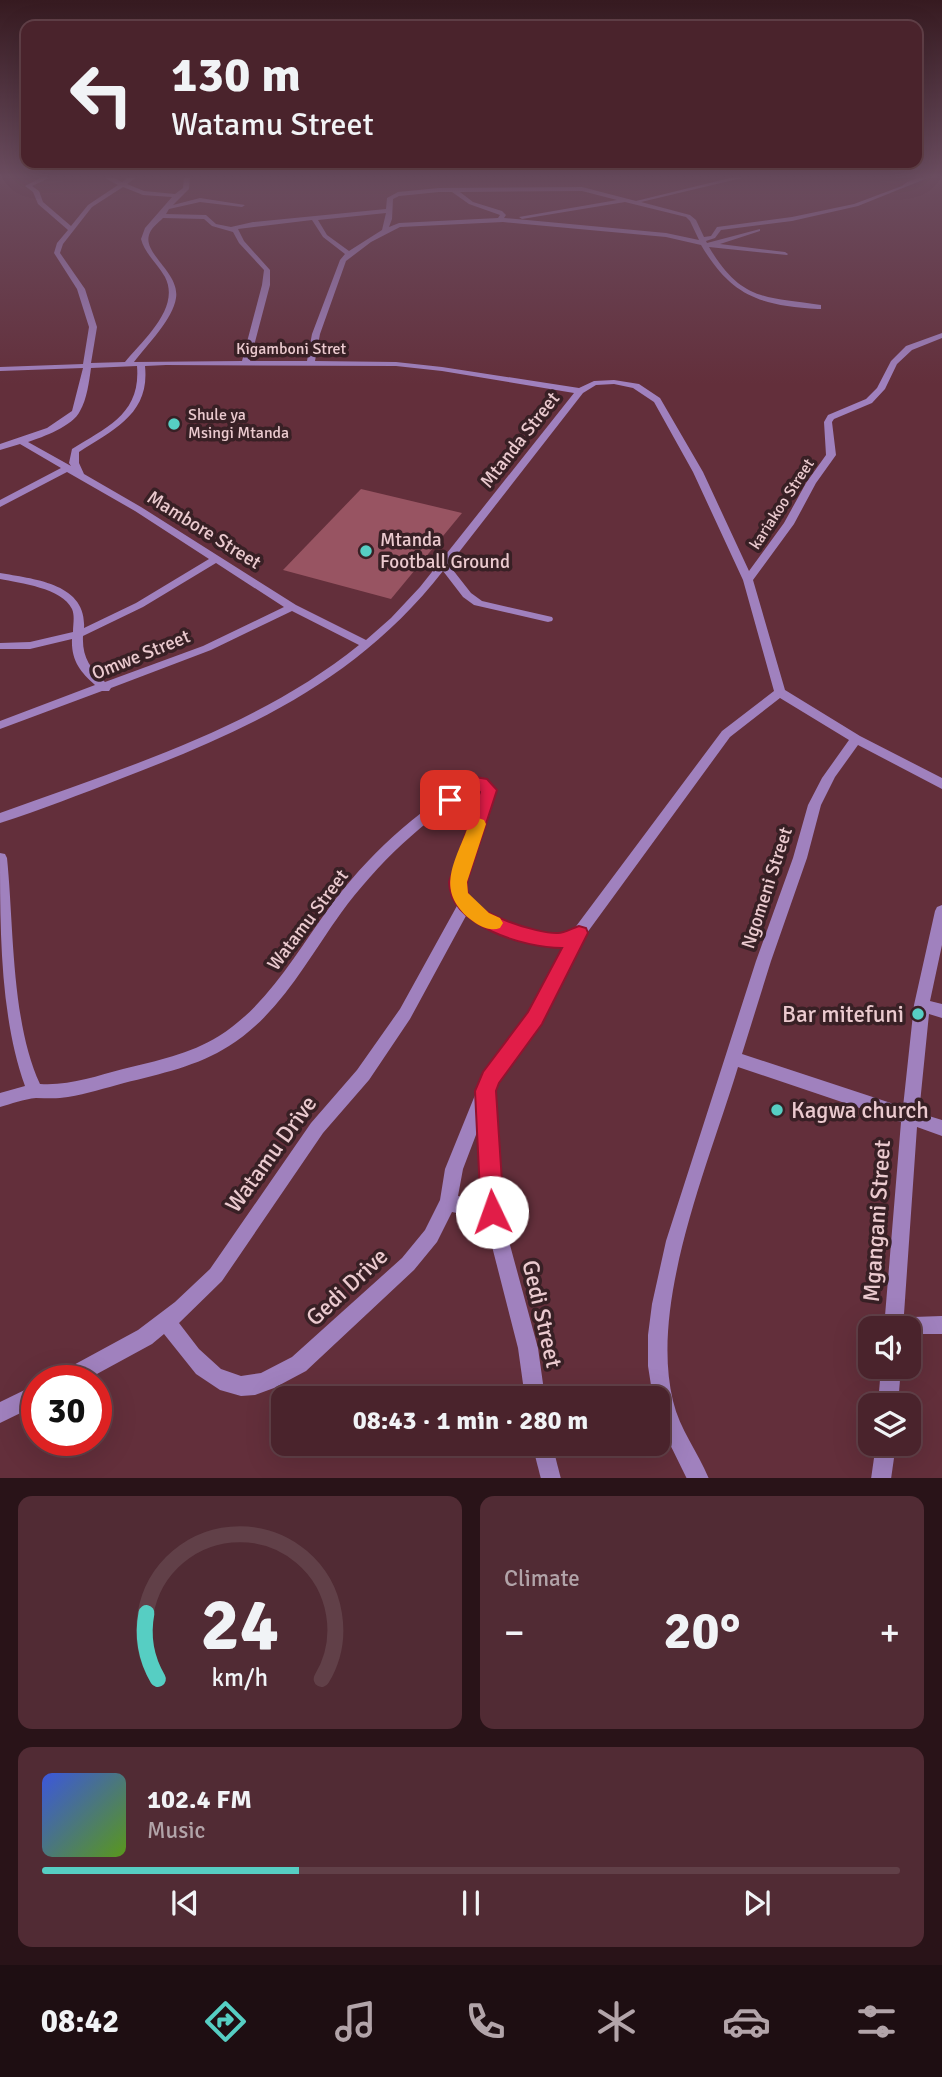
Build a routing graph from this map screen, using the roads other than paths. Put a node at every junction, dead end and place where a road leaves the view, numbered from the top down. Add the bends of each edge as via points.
1 (60, 246) edge
2 (146, 246) edge
3 (247, 246) edge
4 (338, 246) edge
5 (362, 246) edge
6 (707, 246) edge
7 (727, 246) edge
8 (348, 253) junction
9 (785, 254) dead end
10 (818, 307) dead end
11 (942, 335) edge
12 (311, 362) junction
13 (141, 363) junction
14 (245, 363) junction
15 (128, 364) junction
16 (85, 365) junction
17 (0, 369) edge
18 (580, 391) junction
19 (24, 443) dead end
20 (0, 447) edge
21 (68, 468) junction
22 (80, 475) junction
23 (0, 504) edge
24 (216, 559) junction
25 (443, 564) junction
26 (0, 576) edge
27 (748, 580) junction
28 (292, 607) junction
29 (548, 619) dead end
30 (78, 636) junction
31 (367, 645) junction
32 (0, 646) edge
33 (105, 688) junction
34 (780, 692) junction
35 (0, 726) edge
36 (856, 739) junction
37 (942, 785) edge
38 (0, 818) edge
39 (0, 858) edge
40 (465, 904) junction
41 (942, 911) edge
42 (579, 933) junction
43 (936, 1008) edge
44 (733, 1058) junction
45 (35, 1091) junction
46 (486, 1091) junction
47 (0, 1100) edge
48 (910, 1117) junction
49 (942, 1128) edge
50 (448, 1202) junction
51 (492, 1212) junction
52 (894, 1316) edge
53 (167, 1321) junction
54 (942, 1325) edge
55 (921, 1326) edge
56 (93, 1365) edge
57 (534, 1386) edge
58 (21, 1402) edge
59 (0, 1413) edge
60 (545, 1456) edge
61 (884, 1456) edge
62 (551, 1478) edge
63 (698, 1478) edge
64 (881, 1478) edge

1 - 16 street via 57,253 81,289 91,318 93,336
2 - 15 street via 170,276 173,297 166,314
3 - 14 street via 267,270
4 - 8 street
5 - 8 street
6 - 10 street via 721,272 764,301
7 - 9 street
8 - 12 street via 336,272
11 - 27 street, kariakoo Street via 909,348 869,401 831,417 831,455
12 - 14 street, Kigamboni Stret
12 - 18 street, Kigamboni Stret via 418,366
13 - 14 street, Kigamboni Stret
13 - 15 street, Kigamboni Stret
13 - 22 street via 142,392 128,416 75,451
15 - 16 street, Kigamboni Stret
16 - 17 street, Kigamboni Stret
16 - 20 street via 79,403 68,419
18 - 25 street, Mtanda Street
18 - 27 street, Mtanda Street via 594,383 614,382 636,386 657,400 698,472
19 - 21 street, Mambore Street
21 - 22 street, Mambore Street
21 - 23 street
22 - 24 street, Mambore Street
24 - 28 street, Mambore Street
24 - 30 street
25 - 29 street via 478,603
25 - 31 street, Mtanda Street
26 - 30 street via 32,581 74,601 79,613
27 - 34 street, Mtanda Street
28 - 31 street, Mambore Street
28 - 33 street, Omwe Street via 207,648
30 - 32 street via 45,645
30 - 33 street via 82,665
31 - 38 street, Mtanda Street via 314,684 207,740
33 - 35 street, Omwe Street
34 - 36 street
34 - 42 street via 726,734
36 - 37 street
36 - 44 street, Ngomeni Street via 827,779 811,812 801,856 769,940
39 - 45 street via 18,1034 23,1065
40 - 42 street via 482,918 529,936 565,941
40 - 45 street, Watamu Street via 458,882 489,790 482,784 470,786 430,815 359,881 278,992 226,1040 138,1072 66,1090
40 - 53 street, Watamu Drive via 423,985 363,1075 317,1128 216,1275
41 - 43 street, Mgangani Street
42 - 46 street via 535,1018 490,1078
43 - 48 street, Mgangani Street
44 - 48 street
44 - 63 street via 674,1241 657,1364 662,1405 676,1443
45 - 47 street
46 - 50 street, Gedi Drive via 454,1169
46 - 51 street, Gedi Street
48 - 49 street
48 - 52 street, Mgangani Street
50 - 51 street
50 - 53 street, Gedi Drive via 431,1236 408,1264 309,1356 279,1376 252,1386 219,1378 194,1359
51 - 57 street, Gedi Street
53 - 56 street, Watamu Drive
54 - 55 street
58 - 59 street
60 - 62 street
61 - 64 street

